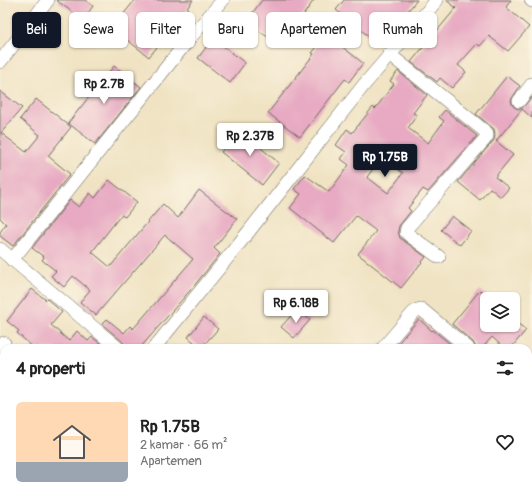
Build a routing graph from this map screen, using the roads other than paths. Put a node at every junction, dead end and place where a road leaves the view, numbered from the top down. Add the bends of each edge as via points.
1 (48, 0) edge
2 (223, 0) edge
3 (436, 0) edge
4 (389, 54) junction
5 (0, 62) edge
6 (532, 84) edge
7 (519, 101) dead end
8 (0, 249) edge
9 (439, 257) dead end
10 (12, 260) junction
11 (113, 344) edge
12 (157, 344) edge
13 (386, 344) edge
14 (463, 344) edge

1 - 5 street
2 - 10 street
3 - 4 street
4 - 9 street via 487,133 485,139 407,228 406,232 409,235
4 - 12 street
6 - 7 street
8 - 10 street
10 - 11 street
13 - 14 street via 413,313 420,309

